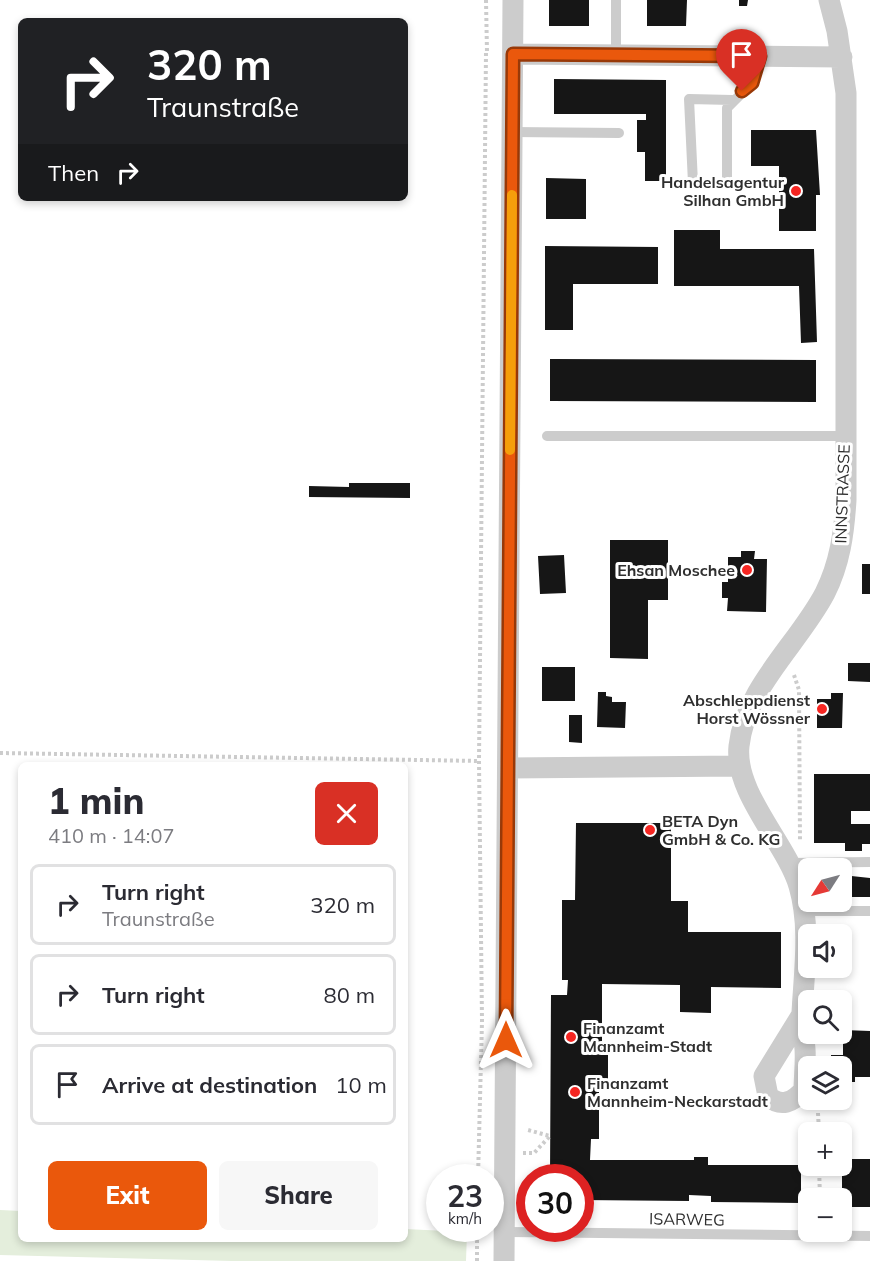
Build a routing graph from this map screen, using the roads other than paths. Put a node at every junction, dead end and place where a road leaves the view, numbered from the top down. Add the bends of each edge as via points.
1 (513, 0) edge
2 (616, 0) edge
3 (830, 0) edge
4 (513, 54) junction
5 (616, 55) junction
6 (760, 56) junction
7 (842, 57) junction
8 (732, 100) junction
9 (512, 132) junction
10 (619, 133) dead end
11 (547, 436) dead end
12 (845, 436) junction
13 (740, 766) junction
14 (508, 768) junction
15 (870, 862) edge
16 (789, 863) junction
17 (798, 885) edge
18 (852, 911) edge
19 (870, 911) edge
20 (804, 912) edge
21 (803, 990) edge
22 (505, 1233) junction
23 (870, 1236) edge
24 (504, 1261) edge

1 - 4 street
2 - 5 lane
3 - 7 street, INNSTRASSE
4 - 5 street
4 - 9 street
5 - 6 street
6 - 7 street
6 - 8 lane via 752,83
7 - 12 street, INNSTRASSE via 846,93
8 - 8 lane via 727,108 727,183 693,183 689,99
9 - 10 lane
9 - 14 street
11 - 12 lane
12 - 13 street, INNSTRASSE via 845,510 838,558 825,592 751,707 741,732
13 - 14 street
13 - 16 street via 757,808
14 - 22 street
15 - 16 lane
16 - 17 street
18 - 19 lane
20 - 21 street
22 - 23 lane, ISARWEG
22 - 24 street

